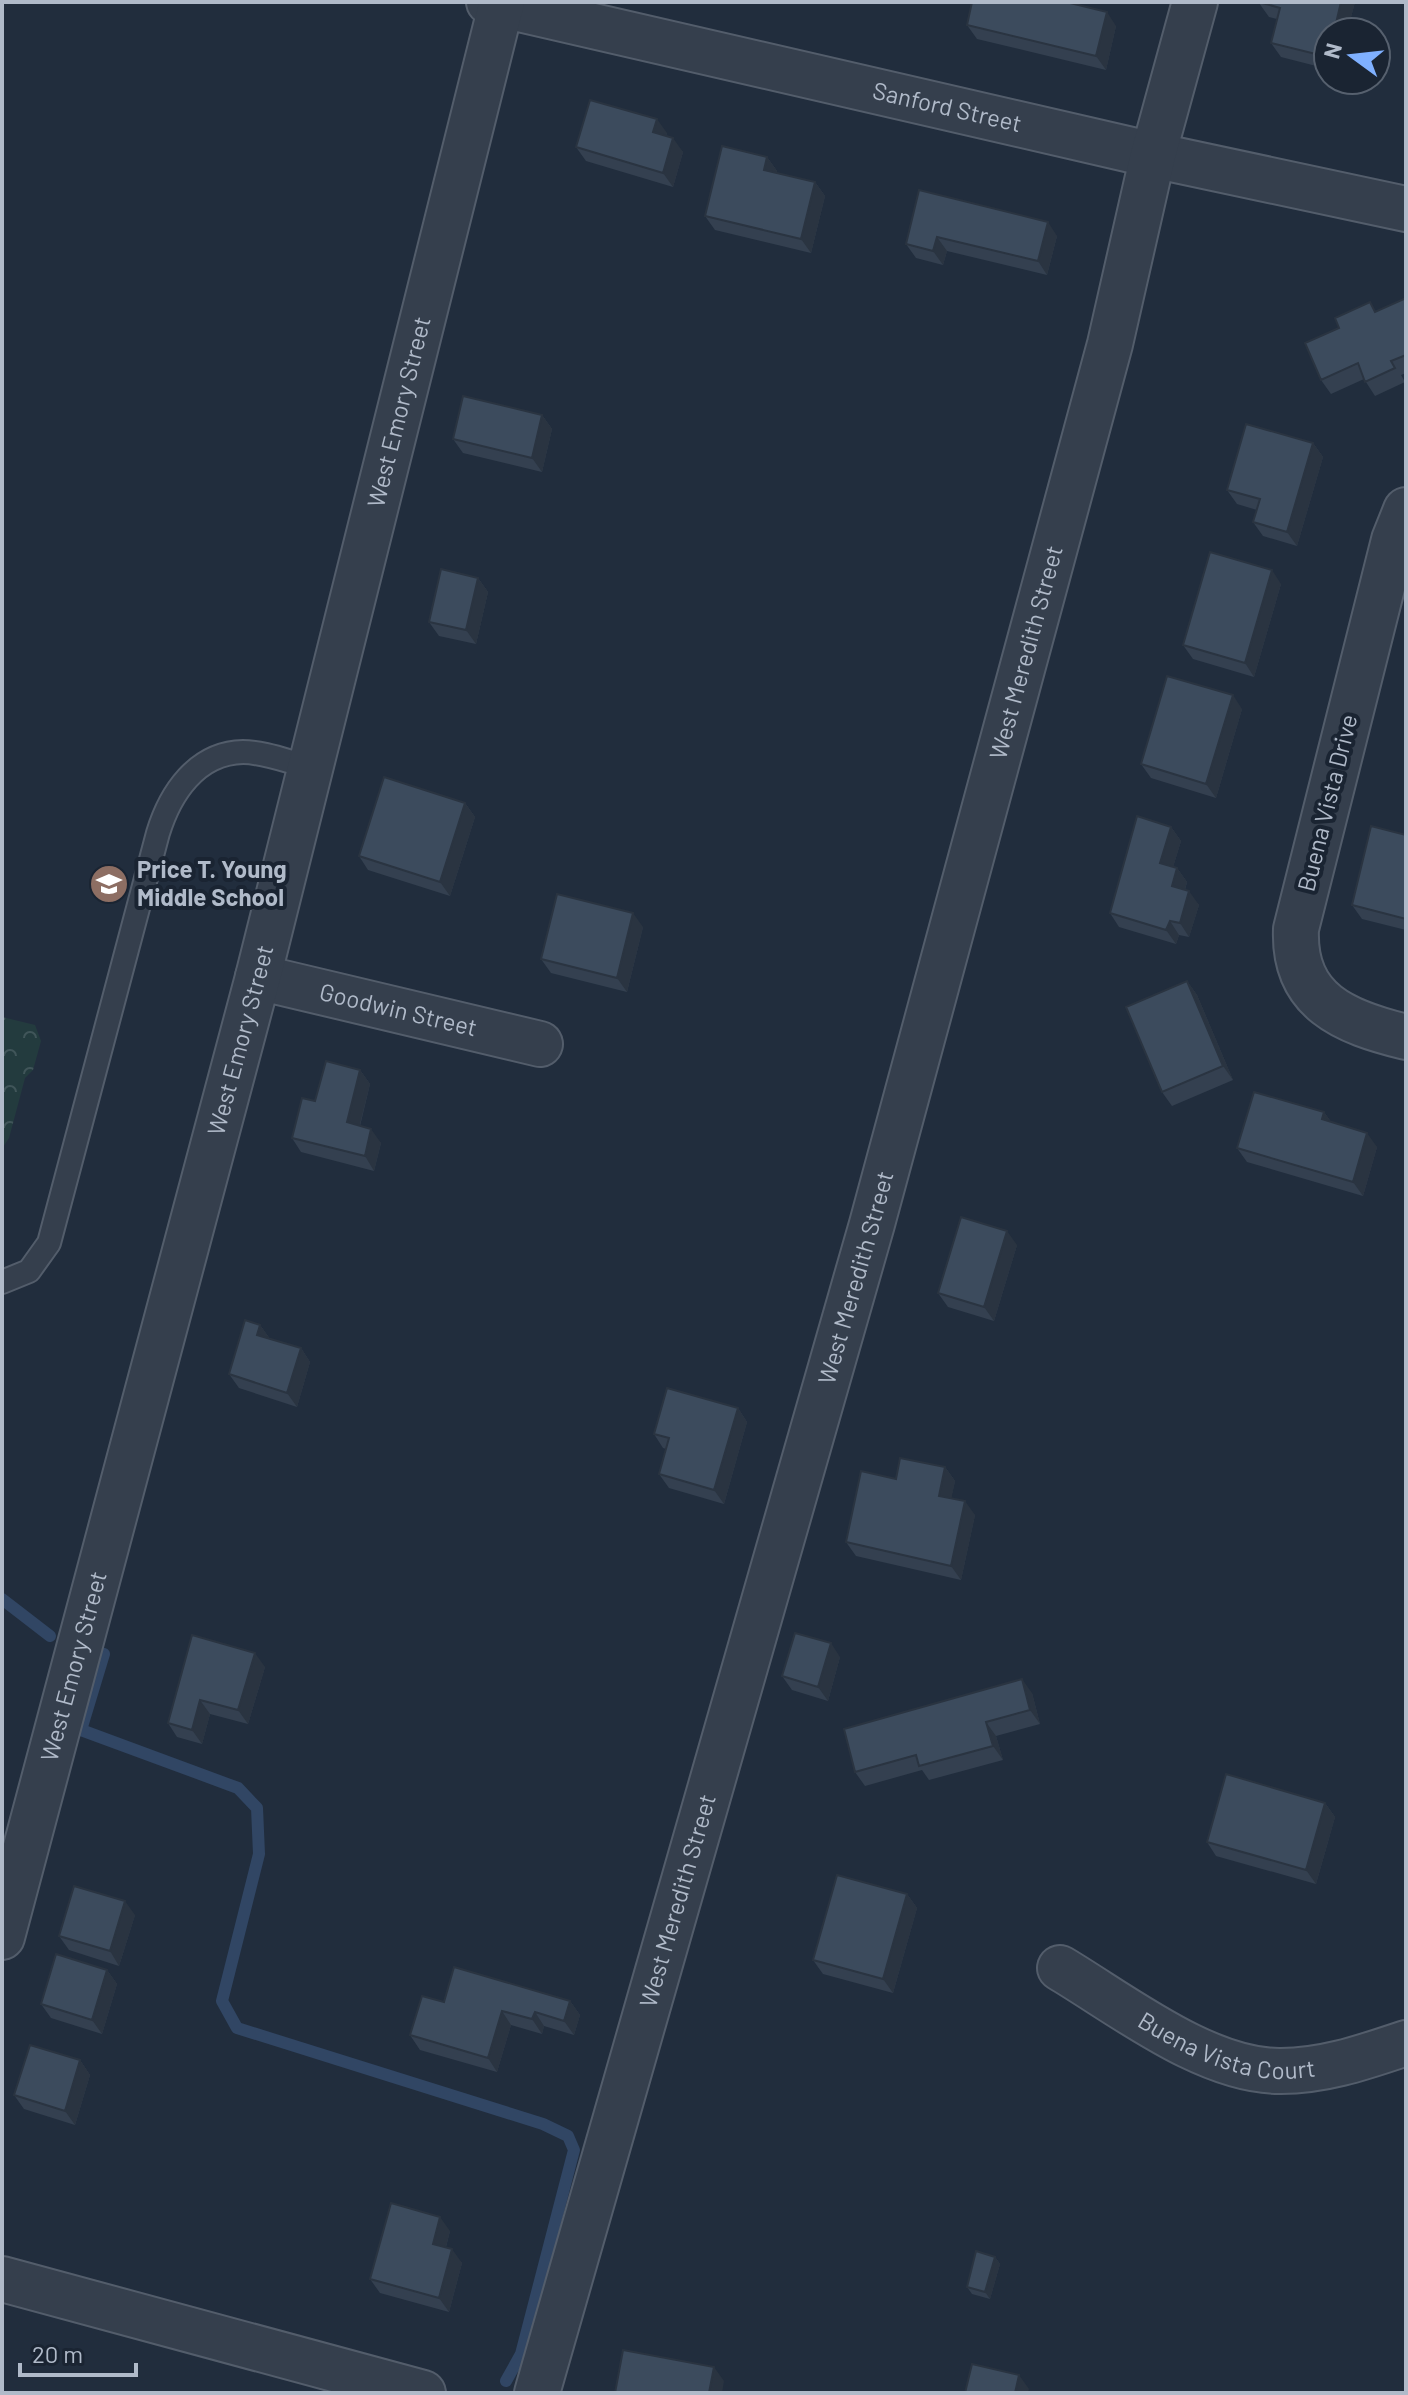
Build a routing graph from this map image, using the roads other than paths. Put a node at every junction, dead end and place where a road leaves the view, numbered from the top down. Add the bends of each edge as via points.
1 (1195, 2) edge
2 (498, 3) edge
3 (1153, 155) junction
4 (1406, 209) edge
5 (1406, 510) edge
6 (310, 767) junction
7 (258, 977) junction
8 (1406, 1037) edge
9 (540, 1044) dead end
10 (2, 1282) edge
11 (2, 1937) edge
12 (1060, 1968) dead end
13 (1406, 2043) edge
14 (2, 2279) edge
15 (423, 2393) edge
16 (537, 2393) edge

1 - 3 street, West Meredith Street
2 - 3 street, Sanford Street
2 - 6 street, West Emory Street
3 - 4 street, Sanford Street
3 - 16 street, West Meredith Street via 1110,344 872,1224
5 - 8 street, Buena Vista Drive via 1307,884 1295,953 1309,986 1335,1012
6 - 7 street, West Emory Street
6 - 10 lane via 242,752 215,759 175,791 158,833 49,1243 29,1271
7 - 9 street, Goodwin Street
7 - 11 street, West Emory Street
12 - 13 street, Buena Vista Court via 1198,2049 1253,2068 1308,2070
14 - 15 street

